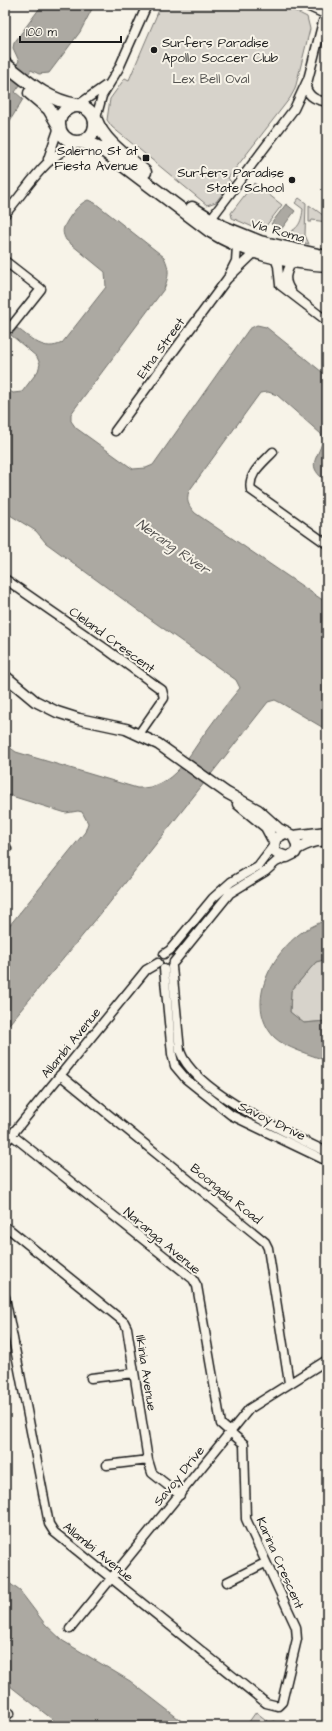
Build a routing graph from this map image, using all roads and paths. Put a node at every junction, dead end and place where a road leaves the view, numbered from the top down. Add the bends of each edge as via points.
1 (147, 5) edge
2 (305, 5) edge
3 (326, 14) edge
4 (7, 70) edge
5 (307, 81) junction
6 (109, 82) junction
7 (23, 83) junction
8 (327, 102) edge
9 (77, 105) junction
10 (96, 119) junction
11 (59, 126) junction
12 (79, 142) junction
13 (47, 162) junction
14 (5, 215) edge
15 (210, 220) junction
16 (233, 244) junction
17 (254, 253) junction
18 (327, 257) edge
19 (284, 260) junction
20 (6, 261) edge
21 (327, 265) edge
22 (227, 279) junction
23 (294, 294) junction
24 (327, 321) edge
25 (10, 328) dead end
26 (115, 431) dead end
27 (273, 452) dead end
28 (327, 544) edge
29 (5, 579) edge
30 (5, 676) edge
31 (147, 723) junction
32 (139, 734) junction
33 (158, 744) junction
34 (227, 793) junction
35 (327, 832) edge
36 (289, 835) junction
37 (327, 841) edge
38 (5, 844) edge
39 (274, 844) junction
40 (297, 849) junction
41 (5, 851) edge
42 (287, 857) junction
43 (164, 954) junction
44 (173, 965) junction
45 (161, 966) junction
46 (174, 986) junction
47 (166, 987) junction
48 (60, 1075) junction
49 (12, 1134) junction
50 (5, 1143) edge
51 (327, 1152) edge
52 (327, 1161) edge
53 (5, 1228) edge
54 (5, 1297) edge
55 (327, 1360) edge
56 (134, 1373) junction
57 (91, 1378) dead end
58 (290, 1383) junction
59 (230, 1431) junction
60 (148, 1460) junction
61 (108, 1465) dead end
62 (180, 1495) junction
63 (265, 1563) junction
64 (112, 1579) junction
65 (227, 1582) dead end
66 (70, 1629) dead end
67 (278, 1706) joint

1 - 6 street via 119,68
2 - 3 street
3 - 5 street
4 - 7 main road
5 - 8 street via 310,96
5 - 15 street via 294,109
6 - 9 street
6 - 10 street
7 - 9 main road via 54,100
7 - 11 main road via 49,109
9 - 10 main road via 89,108
9 - 11 main road via 65,111
10 - 12 main road via 93,132
10 - 15 main road, Via Roma via 101,131 114,145 176,197
11 - 12 main road via 64,137 71,142
11 - 13 street
12 - 13 street via 64,149
12 - 16 main road, Via Roma via 100,148 210,231
13 - 14 street
15 - 19 main road, Via Roma via 260,242
16 - 17 main road, Via Roma
16 - 22 street, Etna Street via 236,261
17 - 19 main road, Via Roma
17 - 22 street, Etna Street
18 - 19 main road, Via Roma
19 - 21 main road, Via Roma
19 - 23 street via 287,285
19 - 23 street via 278,266 280,284
20 - 25 street via 40,289
22 - 26 street, Etna Street
23 - 24 street
27 - 28 street via 253,476 251,490
29 - 31 street, Cleland Crescent via 162,690 164,698
30 - 32 street via 35,701 56,712
31 - 32 street, Cleland Crescent
31 - 33 street via 151,737
32 - 33 street
33 - 34 street
34 - 36 street via 258,810
34 - 39 street via 266,827
35 - 36 street
36 - 39 street via 276,838
36 - 40 street via 296,840
37 - 40 street via 309,842
38 - 41 street
39 - 42 street via 276,853
39 - 43 street via 258,866 231,882 213,898
40 - 42 street
42 - 44 street via 230,894
43 - 44 street via 172,956
43 - 45 street via 159,958
44 - 45 street
44 - 46 street, Savoy Drive
45 - 47 street, Savoy Drive
45 - 48 street, Allambi Avenue via 146,970
46 - 47 street
46 - 51 street, Savoy Drive via 180,1051 184,1062 193,1072 237,1107
47 - 52 street, Savoy Drive via 172,1054 175,1066 186,1079 232,1115
48 - 49 street, Allambi Avenue
48 - 58 street, Boongala Road via 265,1242
49 - 50 street, Allambi Avenue
49 - 59 street, Naranga Avenue via 192,1279 197,1286 221,1424
53 - 56 street, Ilkinia Avenue via 124,1322
54 - 64 street, Allambi Avenue via 49,1524 54,1532
55 - 58 street, Savoy Drive
56 - 57 street
56 - 60 street, Ilkinia Avenue
58 - 59 street, Savoy Drive via 249,1409
59 - 62 street, Savoy Drive
59 - 63 street, Karina Crescent via 244,1444 246,1518
60 - 61 street
60 - 62 street, Ilkinia Avenue via 152,1472
62 - 64 street, Savoy Drive
63 - 65 street
63 - 67 street, Karina Crescent via 296,1627 297,1639 282,1702
64 - 66 street, Savoy Drive
64 - 67 street, Allambi Avenue via 266,1703

